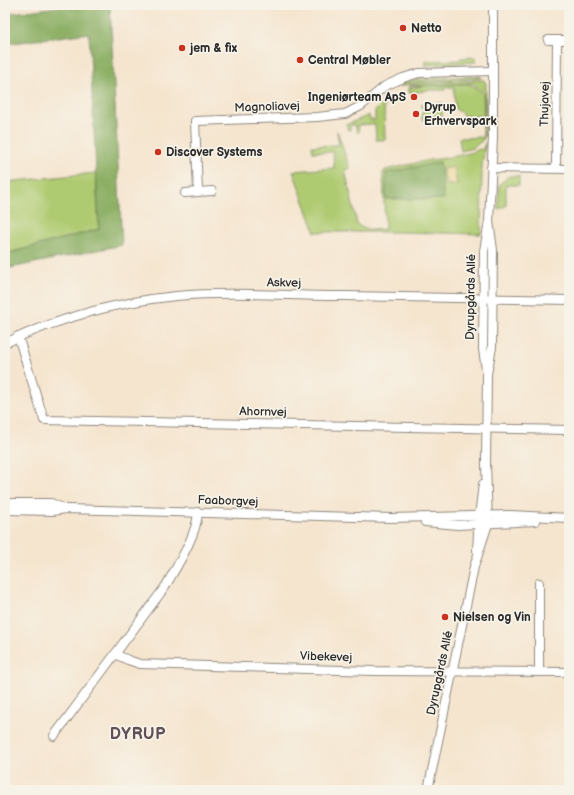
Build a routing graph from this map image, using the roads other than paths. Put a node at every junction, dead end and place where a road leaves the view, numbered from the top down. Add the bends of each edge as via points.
1 (493, 5) edge
2 (548, 40) dead end
3 (557, 40) junction
4 (566, 40) dead end
5 (493, 71) junction
6 (491, 168) junction
7 (556, 168) junction
8 (569, 169) edge
9 (198, 191) junction
10 (212, 191) dead end
11 (185, 193) dead end
12 (489, 220) junction
13 (483, 298) junction
14 (493, 298) junction
15 (569, 300) edge
16 (18, 336) junction
17 (5, 343) edge
18 (487, 374) junction
19 (487, 428) junction
20 (569, 430) edge
21 (486, 464) junction
22 (5, 503) edge
23 (66, 509) junction
24 (5, 510) edge
25 (198, 512) junction
26 (569, 518) edge
27 (478, 520) junction
28 (488, 520) junction
29 (476, 560) junction
30 (539, 583) dead end
31 (115, 654) junction
32 (452, 671) junction
33 (539, 672) junction
34 (569, 672) edge
35 (54, 736) dead end
36 (428, 790) edge

1 - 5 street, Dyrupgårds Allé
2 - 3 street
3 - 4 street
3 - 7 street, Thujavej
5 - 6 street, Dyrupgårds Allé
5 - 9 street, Magnoliavej via 419,73 385,86 361,106 345,114 195,121
6 - 7 street
6 - 12 street, Dyrupgårds Allé
7 - 8 street
9 - 10 street
9 - 11 street
12 - 13 street, Dyrupgårds Allé via 484,251
12 - 14 street, Dyrupgårds Allé via 493,250
13 - 14 street, Askvej
13 - 16 street, Askvej via 242,294 176,296 108,307
13 - 18 street, Dyrupgårds Allé via 483,350
14 - 15 street, Askvej
14 - 18 street, Dyrupgårds Allé via 492,348
16 - 17 street, Askvej
16 - 19 street, Ahornvej via 44,420
18 - 19 street, Dyrupgårds Allé
19 - 20 street, Ahornvej
19 - 21 street, Dyrupgårds Allé
21 - 27 street, Dyrupgårds Allé
21 - 28 street, Dyrupgårds Allé
22 - 23 street, Faaborgvej via 51,504
23 - 24 street, Faaborgvej
23 - 25 street, Faaborgvej
25 - 27 street, Faaborgvej
25 - 31 street via 198,521 165,587
26 - 28 street, Faaborgvej
27 - 28 street, Faaborgvej
27 - 29 street, Dyrupgårds Allé
28 - 29 street, Dyrupgårds Allé
29 - 32 street, Dyrupgårds Allé
30 - 33 street
31 - 32 street, Vibekevej via 140,664
31 - 35 street
32 - 33 street, Vibekevej
32 - 36 street, Dyrupgårds Allé
33 - 34 street, Vibekevej

